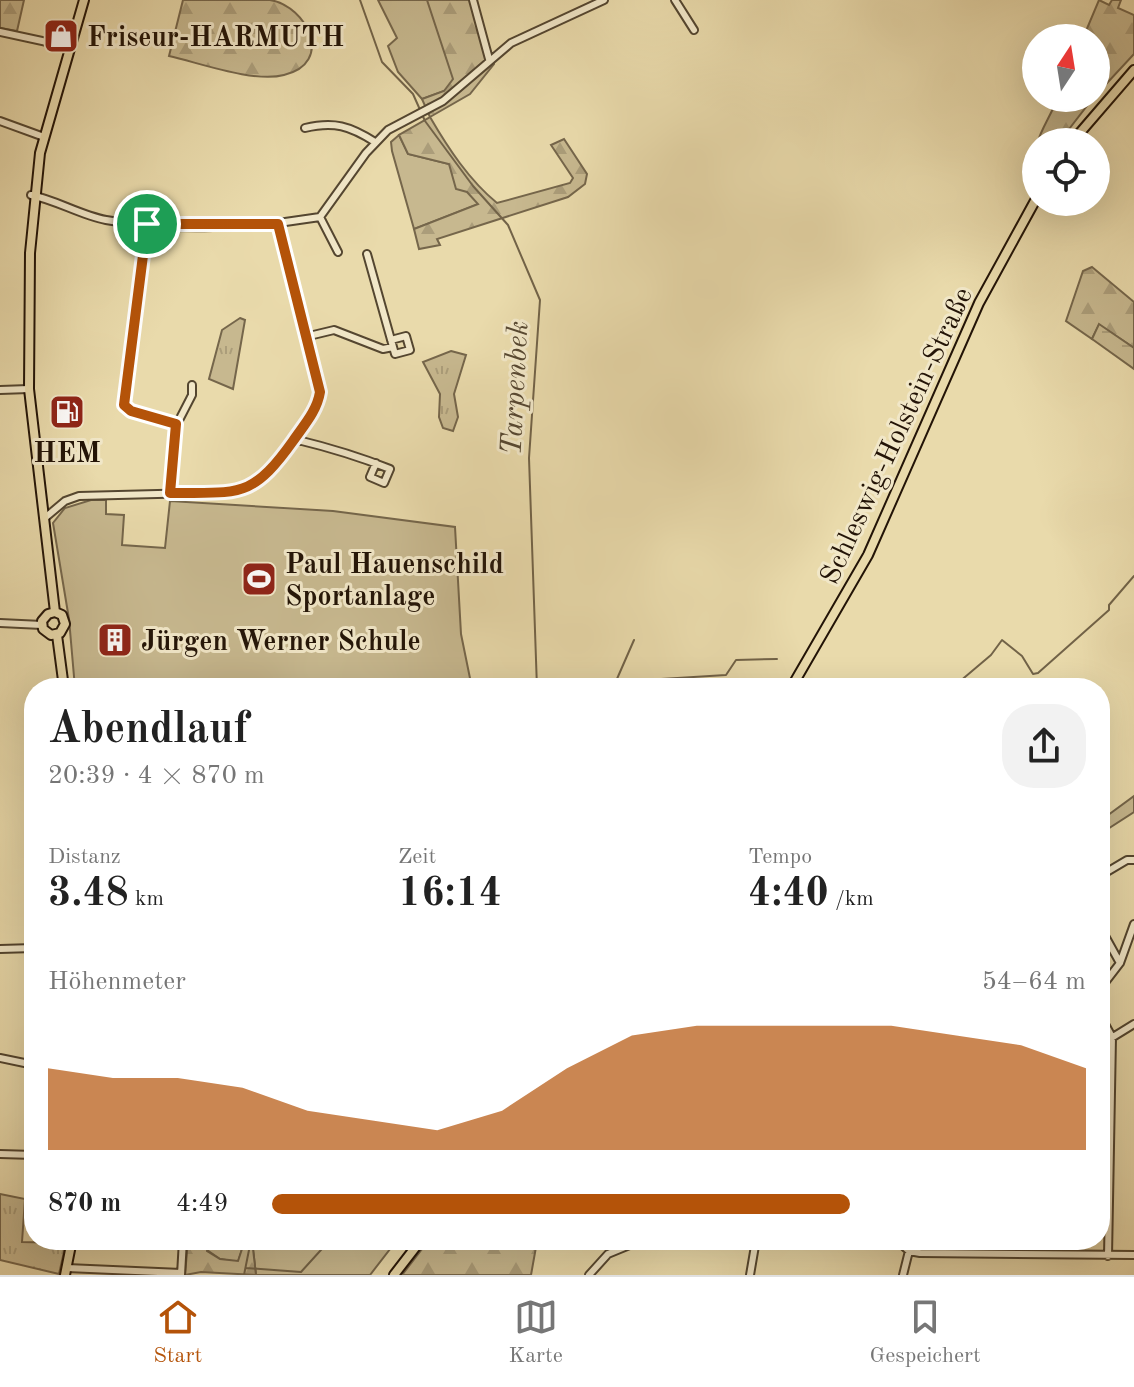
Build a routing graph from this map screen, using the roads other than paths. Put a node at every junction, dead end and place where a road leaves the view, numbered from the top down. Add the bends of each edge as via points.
1 (84, 0) edge
2 (473, 0) edge
3 (604, 0) edge
4 (675, 0) edge
5 (694, 30) dead end
6 (0, 32) edge
7 (70, 47) junction
8 (489, 59) junction
9 (1134, 70) edge
10 (0, 121) edge
11 (305, 128) dead end
12 (1084, 128) edge
13 (44, 137) junction
14 (375, 142) junction
15 (33, 196) junction
16 (1027, 216) edge
17 (320, 217) junction
18 (147, 224) junction
19 (278, 224) junction
20 (338, 252) dead end
21 (367, 254) dead end
22 (309, 336) junction
23 (192, 385) dead end
24 (29, 389) junction
25 (0, 390) edge
26 (176, 424) junction
27 (294, 439) junction
28 (376, 463) dead end
29 (170, 493) junction
30 (46, 517) junction
31 (55, 612) junction
32 (0, 623) edge
33 (42, 625) junction
34 (57, 635) junction
35 (63, 678) edge
36 (797, 678) edge
37 (1134, 859) edge
38 (1110, 871) edge
39 (1134, 924) edge
40 (1110, 945) edge
41 (24, 948) edge
42 (0, 949) edge
43 (1120, 963) junction
44 (1110, 976) edge
45 (1134, 1024) edge
46 (1110, 1033) edge
47 (1112, 1037) junction
48 (0, 1058) edge
49 (24, 1063) edge
50 (1110, 1146) edge
51 (0, 1154) edge
52 (24, 1155) edge
53 (70, 1250) edge
54 (182, 1250) edge
55 (413, 1250) edge
56 (613, 1250) edge
57 (754, 1250) edge
58 (1108, 1250) edge
59 (909, 1251) joint
60 (1134, 1255) edge
61 (1108, 1256) junction
62 (66, 1272) edge
63 (181, 1274) edge
64 (394, 1275) edge
65 (589, 1275) edge
66 (750, 1275) edge
67 (903, 1275) edge

1 - 7 main road
2 - 8 street
3 - 8 street via 511,43
4 - 5 street
6 - 7 street
7 - 13 main road
8 - 14 street via 443,101
9 - 12 main road
10 - 13 street
11 - 14 street via 329,122
13 - 15 main road
14 - 17 street
15 - 18 street via 105,220
15 - 24 main road
16 - 36 main road, Schleswig-Holstein-Straße via 979,303 868,555
17 - 19 street
17 - 20 street
18 - 19 street
18 - 26 street via 123,401 129,410
19 - 22 street
21 - 22 street via 392,343 384,349 334,330
22 - 27 street via 320,392 315,410
23 - 26 street
24 - 25 street
24 - 30 main road
26 - 29 street
27 - 28 street
27 - 29 street via 269,474 252,487
29 - 30 street via 79,496
30 - 31 main road
31 - 33 main road via 44,616
31 - 34 main road via 65,621
32 - 33 street
33 - 34 main road
34 - 35 main road
37 - 38 street
39 - 43 street
40 - 43 street
41 - 42 street
43 - 44 street
45 - 47 street
46 - 47 street
47 - 50 street
48 - 49 street
51 - 52 street
53 - 62 main road
54 - 63 street
55 - 64 main road
56 - 65 street
57 - 66 street
58 - 61 street
59 - 61 street
59 - 67 street
60 - 61 street
62 - 63 street

